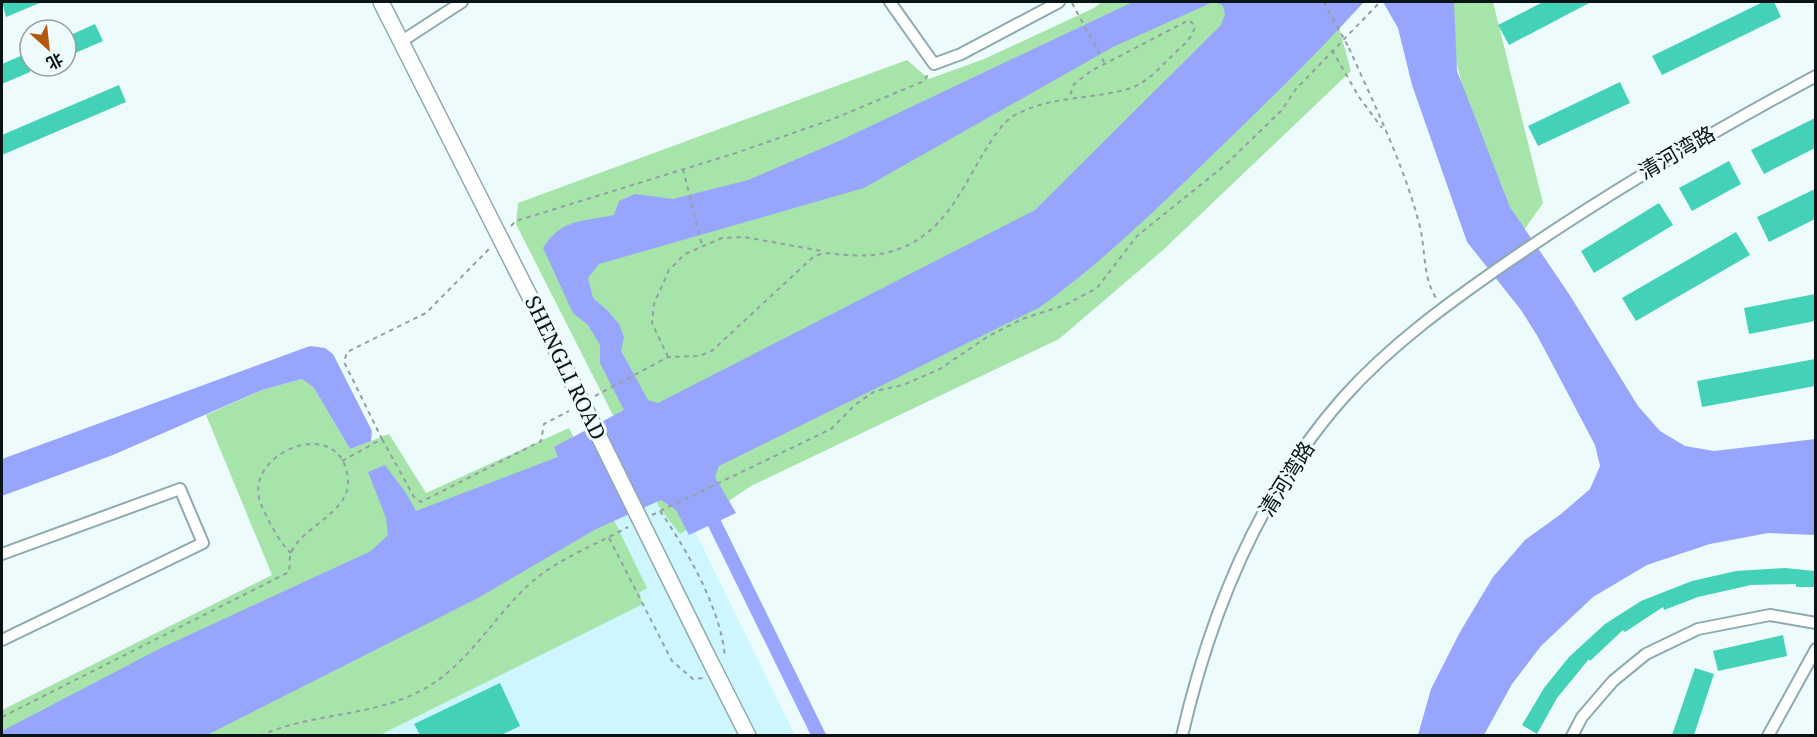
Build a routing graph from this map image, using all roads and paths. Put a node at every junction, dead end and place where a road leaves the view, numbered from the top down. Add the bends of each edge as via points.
1 (381, 2) edge
2 (462, 2) edge
3 (890, 2) edge
4 (1059, 2) edge
5 (1071, 2) edge
6 (1324, 2) edge
7 (1380, 2) edge
8 (402, 41) junction
9 (1332, 51) junction
10 (934, 64) junction
11 (1105, 64) junction
12 (1815, 76) edge
13 (1069, 98) junction
14 (1385, 132) junction
15 (683, 169) junction
16 (516, 221) dead end
17 (702, 245) junction
18 (824, 251) junction
19 (477, 260) dead end
20 (1443, 308) junction
21 (668, 357) junction
22 (586, 402) dead end
23 (575, 407) dead end
24 (382, 439) junction
25 (342, 461) junction
26 (673, 504) dead end
27 (660, 511) dead end
28 (291, 553) junction
29 (2, 554) edge
30 (1815, 623) edge
31 (2, 640) edge
32 (1815, 649) edge
33 (718, 676) junction
34 (2, 717) edge
35 (260, 735) edge
36 (748, 735) edge
37 (1182, 735) edge
38 (1572, 735) edge
39 (1768, 735) edge

1 - 8 main road, SHENGLI ROAD
2 - 8 street
3 - 10 street
4 - 10 street via 961,54
5 - 11 path
6 - 14 path, bridge via 1349,48
7 - 9 path
8 - 33 main road, SHENGLI ROAD, bridge
9 - 14 path
9 - 26 path via 1296,88 1281,111 1224,166 1137,236 1096,288 987,337 940,369 903,385 875,391 831,429
10 - 15 path via 924,81 833,119
11 - 13 path via 1074,84
11 - 13 path via 1189,20 1195,26 1193,36 1148,78 1132,87
12 - 20 street, 清河湾路 via 1609,193
13 - 18 path via 1030,107 1012,116 995,135 946,214 933,229 910,244 874,256
14 - 20 path via 1419,223 1429,286
15 - 16 path
15 - 17 path
17 - 18 path via 722,238 744,237
17 - 21 path via 685,254 669,270 654,304 652,323
18 - 21 path via 713,350 700,356
19 - 24 path via 426,313 348,352 344,362
20 - 37 street, 清河湾路 via 1373,366 1342,399 1314,434 1265,512 1227,592 1192,692
21 - 22 path
23 - 24 path via 544,424 541,441 421,502 414,497
24 - 25 path
25 - 28 path via 348,481 338,508 311,529
25 - 28 path via 324,444 307,442 277,456 266,470 259,496 282,545
27 - 33 path via 680,539 723,638 725,663
28 - 34 path via 289,572 267,585 146,641
29 - 31 street via 180,489 203,543
30 - 38 street via 1770,615 1698,629 1646,654 1613,681
32 - 39 street
33 - 35 path via 693,679 672,661 609,538 550,568 532,582 460,660 424,689 372,709 309,720
33 - 36 main road, SHENGLI ROAD

